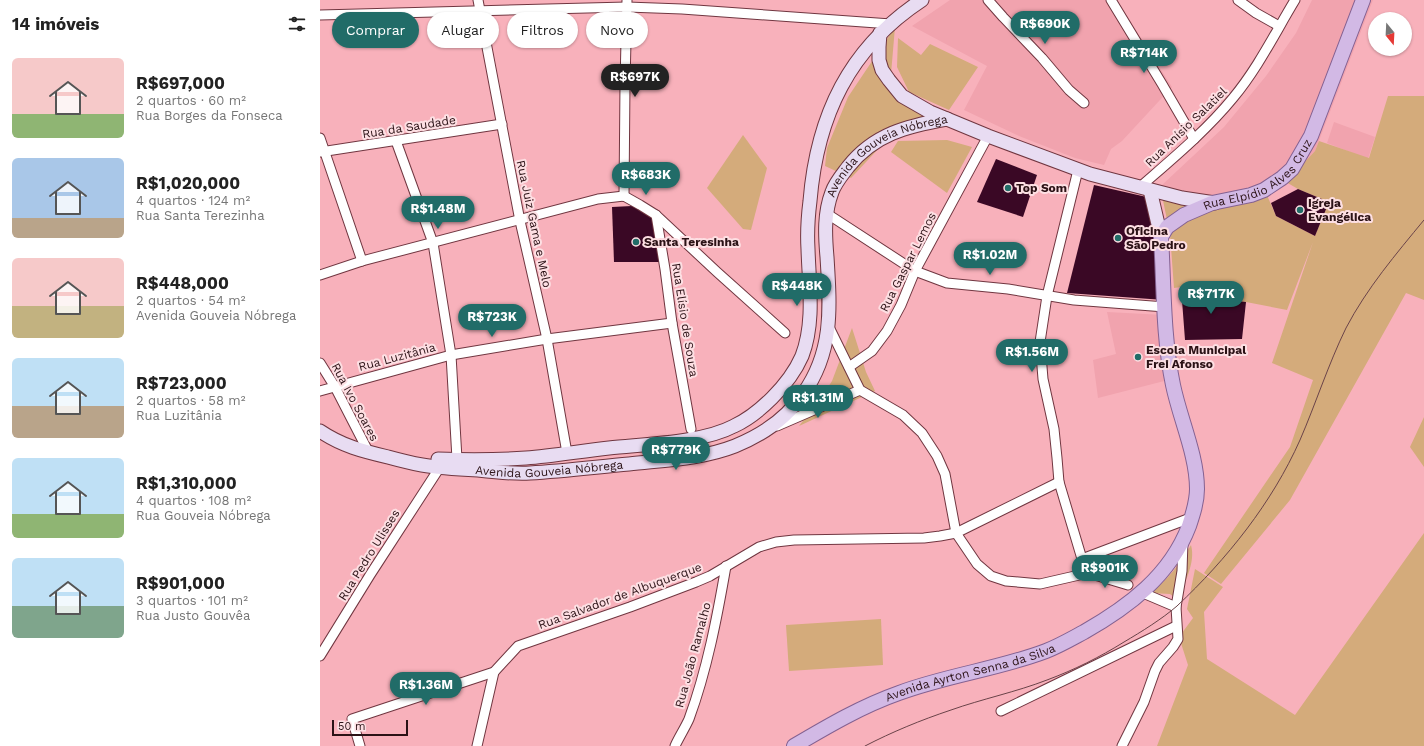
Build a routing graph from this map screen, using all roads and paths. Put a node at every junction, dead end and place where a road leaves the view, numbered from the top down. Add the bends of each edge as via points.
1 (478, 0) edge
2 (922, 0) edge
3 (988, 0) edge
4 (1111, 0) edge
5 (1238, 0) edge
6 (1295, 0) edge
7 (1363, 0) edge
8 (627, 4) edge
9 (480, 11) junction
10 (320, 15) edge
11 (891, 24) junction
12 (1280, 26) junction
13 (880, 33) junction
14 (1084, 103) dead end
15 (946, 119) junction
16 (502, 124) junction
17 (988, 136) junction
18 (320, 138) edge
19 (1194, 139) junction
20 (396, 141) junction
21 (322, 152) edge
22 (1078, 170) junction
23 (1145, 189) junction
24 (624, 196) junction
25 (1215, 202) junction
26 (826, 214) junction
27 (656, 215) junction
28 (520, 221) junction
29 (1161, 237) junction
30 (433, 243) junction
31 (362, 261) junction
32 (915, 271) junction
33 (320, 275) edge
34 (1047, 296) junction
35 (1165, 307) junction
36 (672, 323) junction
37 (829, 327) junction
38 (785, 333) dead end
39 (547, 339) junction
40 (450, 355) junction
41 (320, 363) edge
42 (849, 367) junction
43 (335, 387) junction
44 (860, 390) junction
45 (320, 391) edge
46 (691, 429) dead end
47 (768, 429) junction
48 (320, 431) edge
49 (373, 453) junction
50 (567, 453) junction
51 (457, 460) junction
52 (440, 467) junction
53 (1059, 482) junction
54 (1192, 517) junction
55 (956, 533) junction
56 (1183, 541) junction
57 (1082, 559) junction
58 (726, 566) junction
59 (1088, 573) junction
60 (1128, 585) dead end
61 (1142, 592) junction
62 (1176, 607) junction
63 (1177, 631) junction
64 (320, 656) edge
65 (494, 672) junction
66 (1001, 711) dead end
67 (360, 746) edge
68 (477, 746) edge
69 (675, 746) edge
70 (794, 746) edge
71 (1122, 746) edge

1 - 9 street, Rua Juiz Gama e Melo
2 - 11 street
3 - 14 street via 1069,90
4 - 19 street
5 - 12 street
6 - 12 street, Rua Anísio Salatiel
7 - 25 main road, Rua Elpídio Alves Cruz via 1311,136 1292,169 1264,190
8 - 9 street
8 - 11 street
8 - 24 street
9 - 10 street
9 - 16 street, Rua Juiz Gama e Melo
11 - 13 street
12 - 19 street, Rua Anísio Salatiel via 1248,80
13 - 15 street, Avenida Gouveia Nóbrega via 879,60 888,80 902,96
13 - 50 street, Avenida Gouveia Nóbrega via 849,71 819,140 810,201 810,318 802,356 780,390 761,409 733,427 712,434 683,440
15 - 17 street, Rua Elpídio Alves Cruz
15 - 26 street, Avenida Gouveia Nóbrega via 902,128 872,143 854,159 842,175 832,192
16 - 20 street, Rua da Saudade
16 - 28 street, Rua Juiz Gama e Melo
17 - 22 street, Rua Elpídio Alves Cruz
17 - 32 street, Rua Gaspar Lemos
18 - 21 street
19 - 23 street, Rua Anísio Salatiel
20 - 21 street, Rua da Saudade
20 - 30 street
21 - 31 street
22 - 23 street, Rua Elpídio Alves Cruz
22 - 34 street
23 - 25 street, Rua Elpídio Alves Cruz via 1182,198
23 - 29 street
24 - 27 street
24 - 28 street via 598,199
25 - 29 main road via 1180,218 1167,228
26 - 32 street
26 - 37 street, Avenida Gouveia Nóbrega
27 - 36 street, Rua Elísio de Souza
27 - 38 street
28 - 30 street
28 - 39 street, Rua Juiz Gama e Melo
29 - 35 main road, Avenida Ayrton Senna da Silva
30 - 31 street
30 - 40 street
31 - 33 street
32 - 34 street via 947,284 1008,289
32 - 42 street, Rua Gaspar Lemos via 887,331 872,351
34 - 35 street
34 - 53 street via 1040,342 1041,362 1054,429
35 - 54 main road, Avenida Ayrton Senna da Silva via 1173,384 1196,471 1196,501
36 - 39 street, Rua Luzitânia
36 - 46 street, Rua Elísio de Souza
37 - 42 street
37 - 47 street, Avenida Gouveia Nóbrega via 824,352 803,395
39 - 40 street, Rua Luzitânia
39 - 50 street, Rua Juiz Gama e Melo
40 - 43 street, Rua Luzitânia
40 - 51 street
41 - 43 street, Rua Ivo Soares
42 - 44 street
43 - 45 street, Rua Luzitânia
43 - 49 street, Rua Ivo Soares
44 - 47 street
44 - 55 street via 903,415 922,433 945,474
47 - 52 street, Avenida Gouveia Nóbrega via 736,446 681,458 529,473
48 - 49 street via 344,445
49 - 51 street, Avenida Gouveia Nóbrega
49 - 52 street, Avenida Gouveia Nóbrega
50 - 51 street, Avenida Gouveia Nóbrega via 527,458
52 - 64 street, Rua Pedro Ulisses
53 - 55 street, Rua Salvador de Albuquerque
53 - 57 street
54 - 56 main road, Avenida Ayrton Senna da Silva
54 - 57 street
55 - 58 street, Rua Salvador de Albuquerque via 924,538 776,542 759,547
55 - 59 street via 977,564 991,576 1006,581 1040,584
56 - 61 main road, Avenida Ayrton Senna da Silva via 1170,563
56 - 62 street via 1182,571
57 - 59 street
58 - 65 street, Rua Salvador de Albuquerque via 696,582 518,646
58 - 69 street, Rua João Ramalho via 705,665 688,720
59 - 60 street
61 - 62 street
61 - 70 main road, Avenida Ayrton Senna da Silva via 1099,624 1047,650 899,693 839,720
62 - 63 street
63 - 66 street
63 - 71 street via 1176,643 1155,672 1144,702
65 - 67 street, Rua Salvador de Albuquerque via 352,719
65 - 68 street

